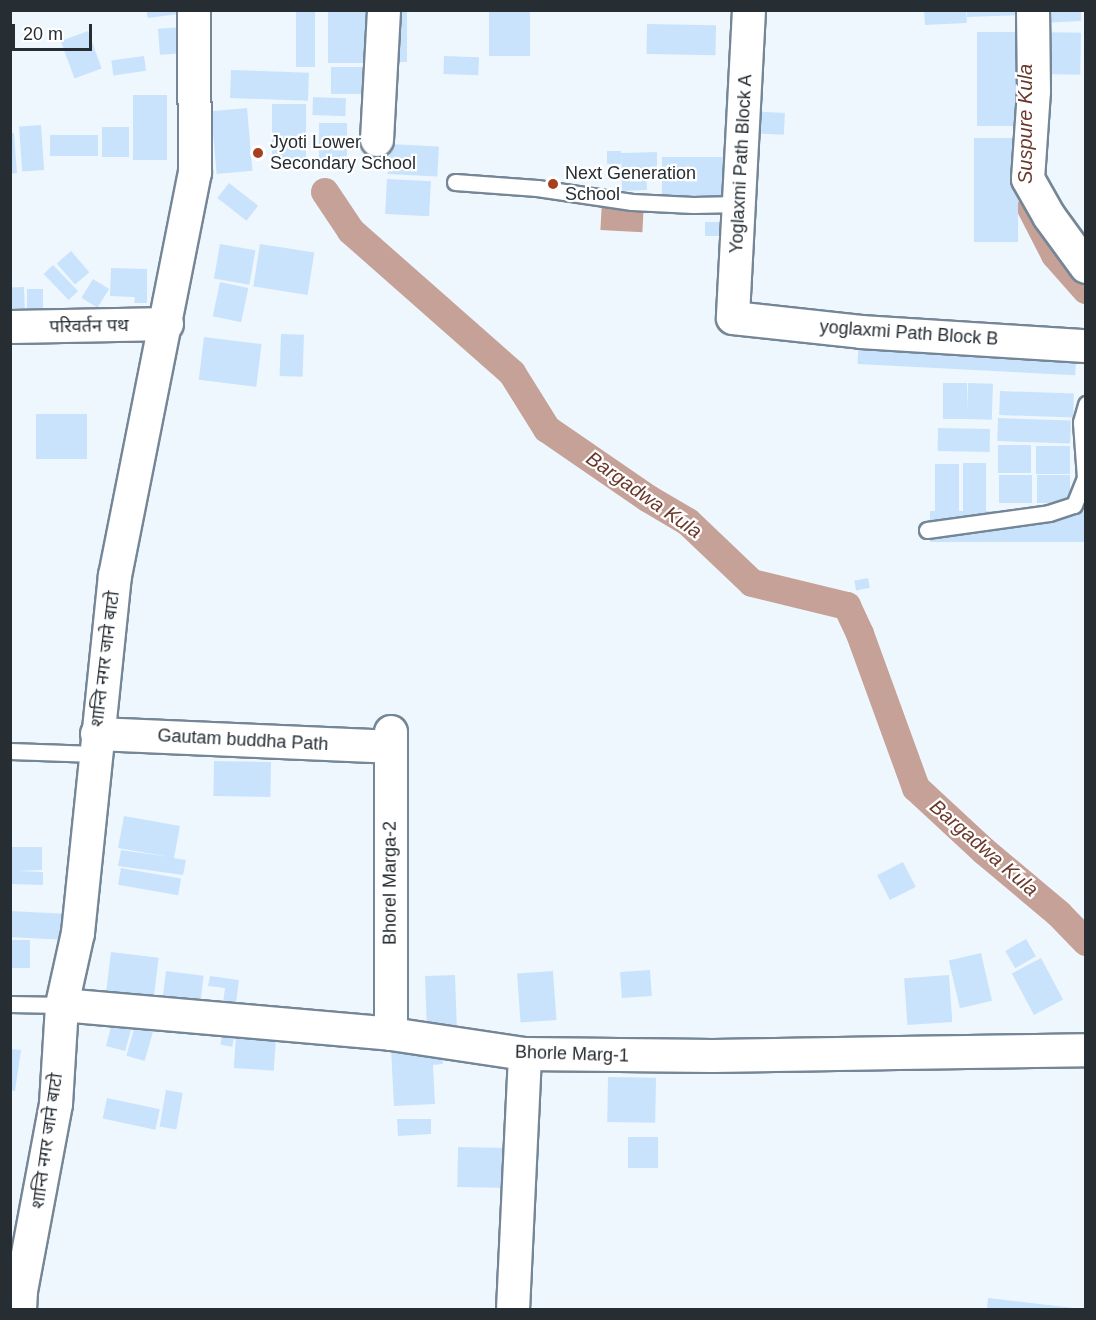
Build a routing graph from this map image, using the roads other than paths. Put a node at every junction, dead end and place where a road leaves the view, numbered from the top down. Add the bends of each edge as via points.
1 (194, 10) edge
2 (384, 10) edge
3 (749, 10) edge
4 (1033, 10) edge
5 (377, 140) dead end
6 (455, 182) dead end
7 (739, 204) junction
8 (1086, 267) edge
9 (734, 318) joint
10 (167, 324) junction
11 (10, 327) edge
12 (1086, 346) edge
13 (1086, 404) edge
14 (927, 530) dead end
15 (391, 740) joint
16 (96, 743) junction
17 (10, 751) edge
18 (10, 1004) edge
19 (62, 1005) junction
20 (391, 1034) junction
21 (1086, 1050) edge
22 (525, 1054) junction
23 (17, 1296) edge
24 (513, 1310) edge

1 - 10 street, शान्ति नगर जाने बाटो via 195,173
2 - 5 street
3 - 7 street, Yoglaxmi Path Block A
4 - 8 street via 1034,91 1028,179
6 - 7 lane via 537,188 632,202
7 - 9 street, Yoglaxmi Path Block A
9 - 12 street, yoglaxmi Path Block B via 861,332
10 - 11 street, परिवर्तन पथ
10 - 16 street, शान्ति नगर जाने बाटो via 115,576
13 - 14 lane via 1081,422 1085,478 1074,505 1049,513
15 - 16 street, Gautam buddha Path
15 - 20 street, Bhorel Marga-2
16 - 17 lane
16 - 19 street, शान्ति नगर जाने बाटो via 78,933
18 - 19 lane
19 - 20 street, Bhorle Marg-1
19 - 23 street, शान्ति नगर जाने बाटो via 56,1104
20 - 22 street, Bhorle Marg-1
21 - 22 street, Bhorle Marg-1 via 713,1056
22 - 24 street

